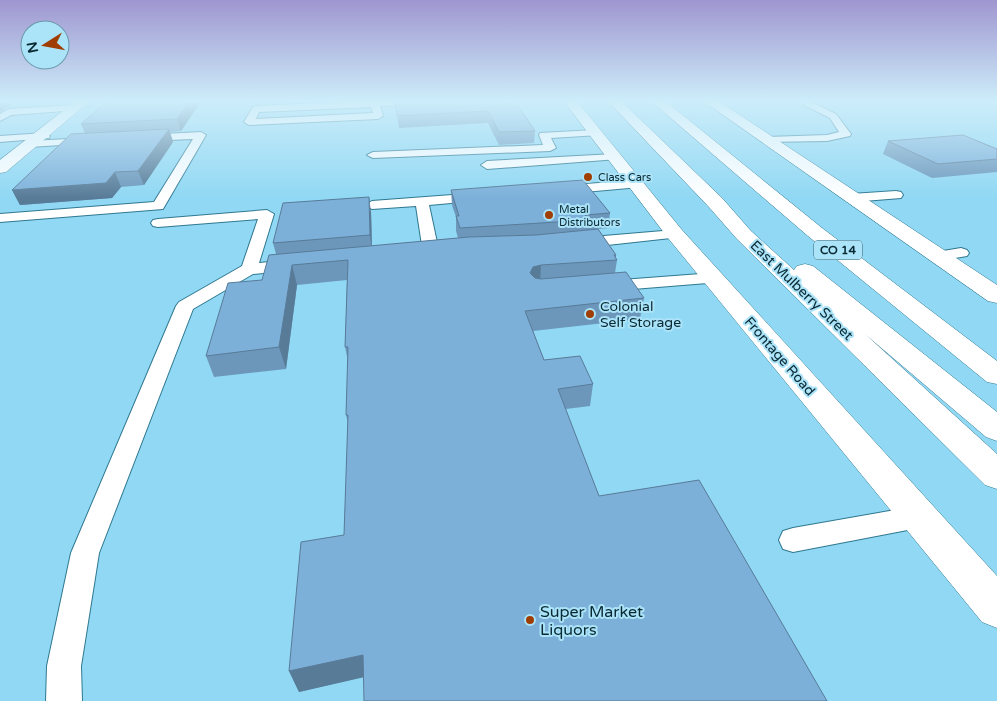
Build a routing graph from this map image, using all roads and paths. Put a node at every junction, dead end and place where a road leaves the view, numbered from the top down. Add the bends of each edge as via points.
1 (44, 133) edge
2 (595, 133) joint
3 (646, 133) edge
4 (695, 133) edge
5 (756, 133) edge
6 (845, 133) edge
7 (100, 137) edge
8 (0, 139) edge
9 (133, 139) edge
10 (35, 140) junction
11 (767, 140) junction
12 (373, 155) dead end
13 (614, 157) junction
14 (488, 165) dead end
15 (2, 166) edge
16 (635, 184) junction
17 (548, 191) edge
18 (896, 195) dead end
19 (490, 196) edge
20 (852, 198) junction
21 (422, 201) junction
22 (715, 202) junction
23 (372, 205) dead end
24 (0, 218) edge
25 (158, 223) dead end
26 (675, 234) junction
27 (563, 244) edge
28 (451, 251) edge
29 (431, 252) junction
30 (961, 253) dead end
31 (412, 254) edge
32 (937, 256) junction
33 (307, 264) edge
34 (249, 269) junction
35 (714, 278) junction
36 (596, 288) edge
37 (997, 296) edge
38 (997, 375) edge
39 (997, 428) edge
40 (997, 475) edge
41 (918, 517) junction
42 (793, 540) dead end
43 (997, 607) edge
44 (64, 701) edge

1 - 10 main road
2 - 12 lane via 544,135 550,148
2 - 13 main road, Frontage Road
3 - 22 main road, East Mulberry Street
4 - 38 main road, CO 14 via 815,232
5 - 11 main road
6 - 11 lane via 827,138
7 - 10 lane
8 - 10 lane
9 - 24 lane via 201,135 158,206
10 - 15 main road
11 - 20 main road
13 - 14 lane
13 - 16 main road, Frontage Road
16 - 17 lane
16 - 26 main road, Frontage Road
18 - 20 lane
19 - 21 lane
20 - 32 main road
21 - 23 lane
21 - 29 lane
22 - 39 main road via 821,283
22 - 40 main road, East Mulberry Street via 744,235
25 - 34 lane via 267,214
26 - 27 lane
26 - 35 main road, Frontage Road
28 - 29 lane
29 - 31 lane
30 - 32 lane
32 - 37 main road
33 - 34 lane
34 - 44 lane via 185,306 85,553 64,666
35 - 36 lane
35 - 41 main road, Frontage Road
41 - 42 lane
41 - 43 main road, Frontage Road

